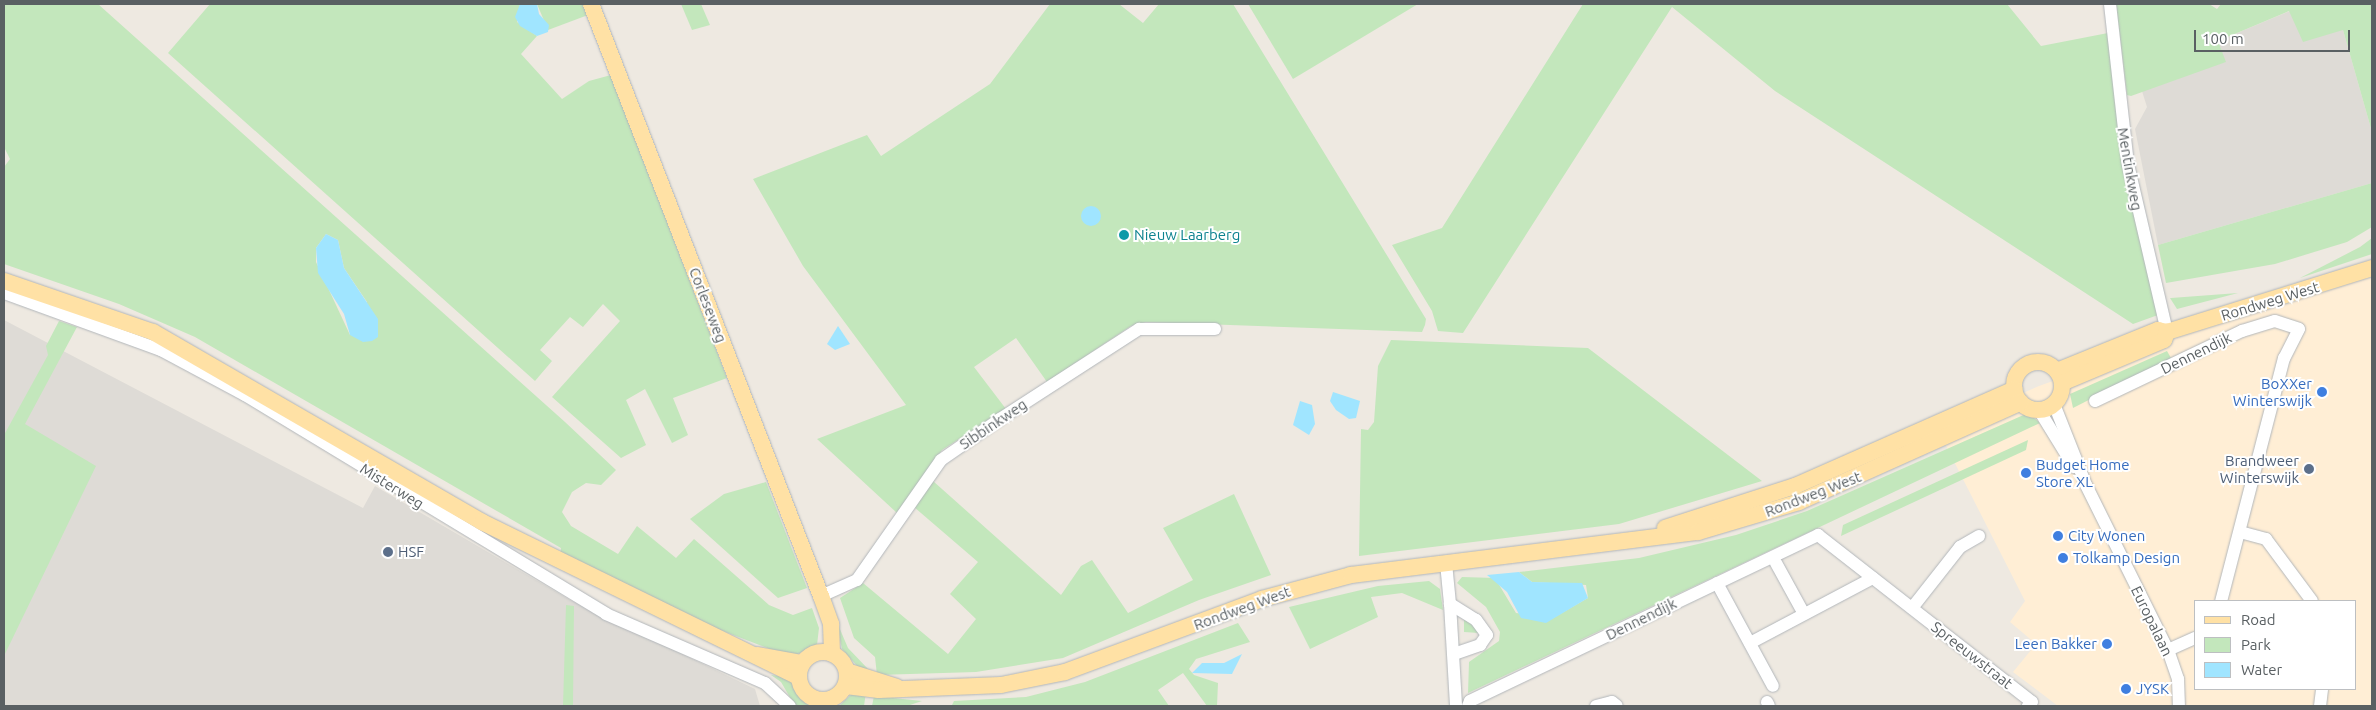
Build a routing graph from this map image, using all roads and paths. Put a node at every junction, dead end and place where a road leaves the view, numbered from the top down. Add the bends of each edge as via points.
1 (591, 4) edge
2 (2110, 4) edge
3 (2372, 268) edge
4 (4, 281) edge
5 (4, 293) edge
6 (1214, 329) dead end
7 (2167, 332) junction
8 (2059, 377) junction
9 (2018, 396) junction
10 (2095, 401) dead end
11 (2046, 407) junction
12 (2240, 532) junction
13 (1818, 535) joint
14 (1978, 536) dead end
15 (1446, 563) junction
16 (1776, 563) dead end
17 (1873, 578) junction
18 (1717, 583) junction
19 (2221, 600) edge
20 (2311, 600) edge
21 (823, 601) junction
22 (1450, 604) junction
23 (1912, 608) junction
24 (1804, 614) junction
25 (2194, 638) edge
26 (1750, 643) junction
27 (2168, 650) junction
28 (827, 653) junction
29 (1454, 654) junction
30 (800, 670) junction
31 (846, 678) junction
32 (1773, 686) dead end
33 (2322, 690) edge
34 (823, 703) edge
35 (2032, 705) edge
36 (790, 706) edge
37 (1456, 706) edge
38 (1468, 706) edge
39 (1596, 706) edge
40 (1616, 706) edge
41 (2179, 706) edge
42 (2320, 706) edge

1 - 21 main road, Corleseweg
2 - 7 street, Mentinkweg via 2128,164
3 - 7 main road, Rondweg West
4 - 30 main road, Misterweg via 152,332 482,522 758,655
5 - 36 street, Misterweg via 161,350 245,395 606,614 776,689
6 - 21 street, Sibbinkweg via 1139,329 941,460 857,580
7 - 8 main road, Rondweg West via 2158,330
8 - 9 main road via 2044,363 2029,364 2018,374
8 - 11 main road
9 - 11 main road
9 - 15 main road, Rondweg West via 1782,507 1680,536
10 - 12 street, Dennendijk via 2242,331 2276,321 2299,329 2284,358
11 - 27 street, Europalaan
12 - 19 street
12 - 20 street via 2266,539
13 - 17 street, Spreeuwstraat
13 - 18 street, Dennendijk
14 - 23 street via 1960,546
15 - 22 street
15 - 31 main road, Rondweg West via 1396,567 1297,589 1065,672 982,686 897,687
16 - 24 street
17 - 23 street, Spreeuwstraat
17 - 24 street
18 - 26 street
18 - 38 street, Dennendijk via 1470,701
21 - 28 main road, Corleseweg
22 - 29 street
22 - 29 street via 1484,627 1488,635 1480,644
23 - 35 street, Spreeuwstraat
24 - 26 street
25 - 27 street
26 - 32 street
27 - 41 street, Europalaan via 2178,679
28 - 30 main road
28 - 31 main road
29 - 37 street
30 - 34 main road via 804,692
31 - 34 main road
33 - 42 street
39 - 40 street via 1612,702

